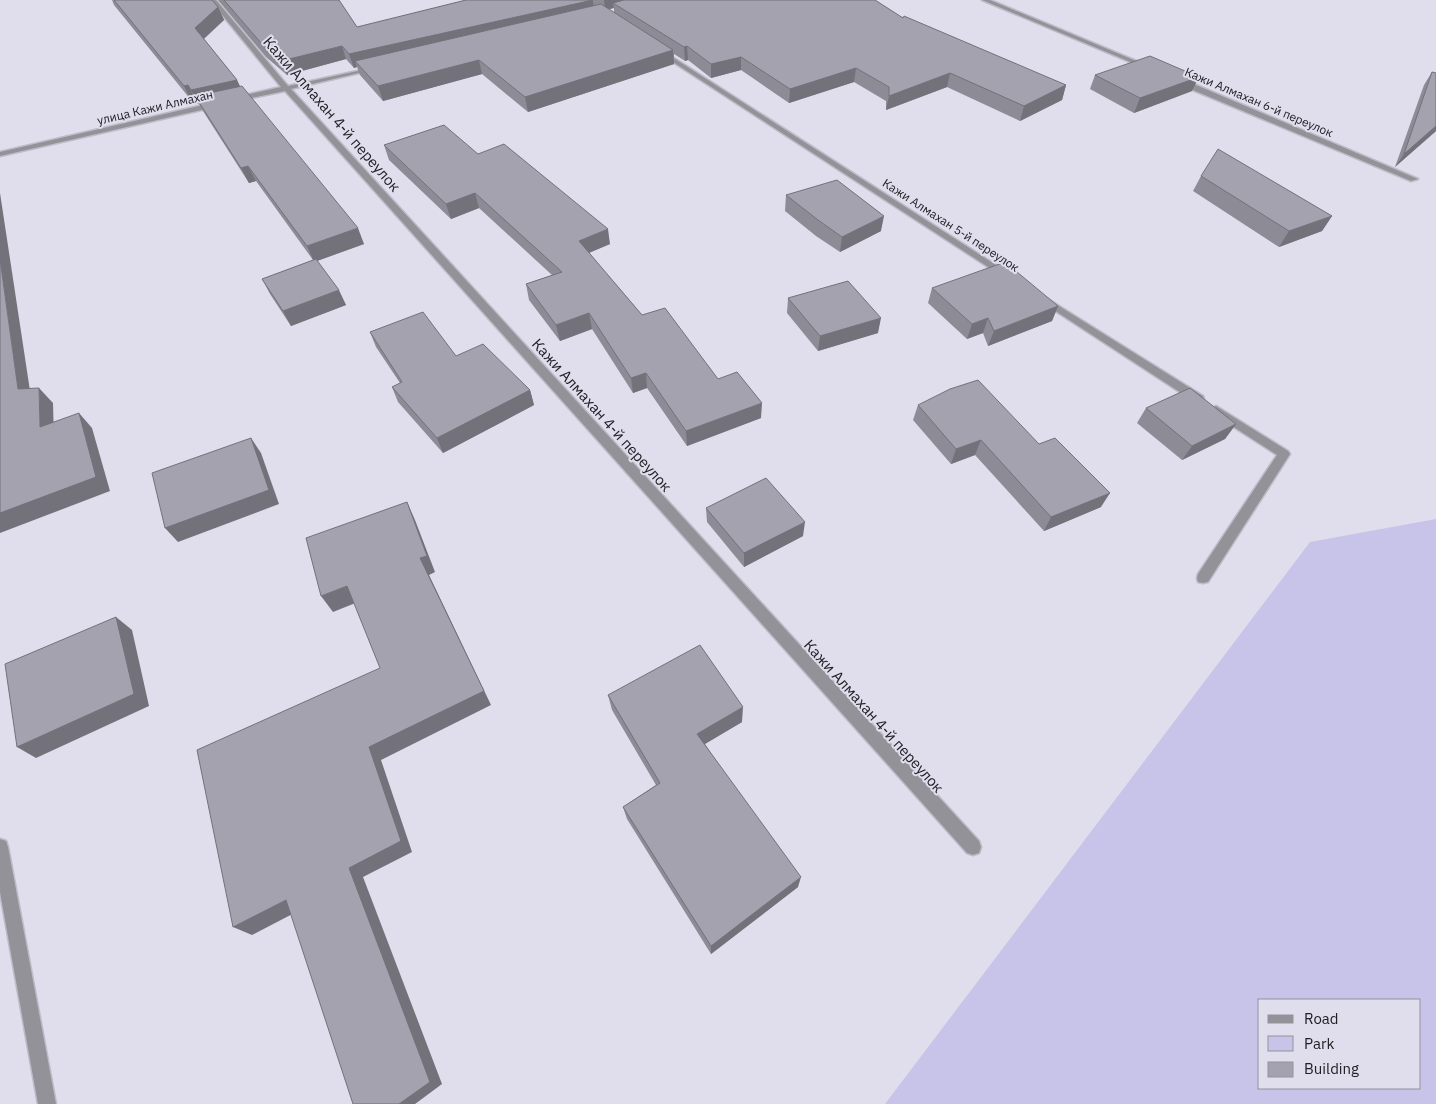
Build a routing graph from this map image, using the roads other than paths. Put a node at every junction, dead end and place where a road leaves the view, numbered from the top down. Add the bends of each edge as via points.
1 (213, 0) edge
2 (985, 0) edge
3 (652, 47) edge
4 (382, 66) edge
5 (1158, 72) edge
6 (1168, 76) edge
7 (286, 88) junction
8 (0, 154) edge
9 (1414, 178) dead end
10 (1018, 283) edge
11 (1035, 293) edge
12 (1203, 578) dead end
13 (0, 847) edge
14 (972, 847) dead end
15 (48, 1104) edge

1 - 7 street, Кажи Алмахан 4-й переулок
2 - 5 street
3 - 10 street, Кажи Алмахан 5-й переулок
4 - 7 street, улица Кажи Алмахан
6 - 9 street, Кажи Алмахан 6-й переулок
7 - 8 street, улица Кажи Алмахан
7 - 14 street, Кажи Алмахан 4-й переулок
11 - 12 street via 1284,454
13 - 15 street

